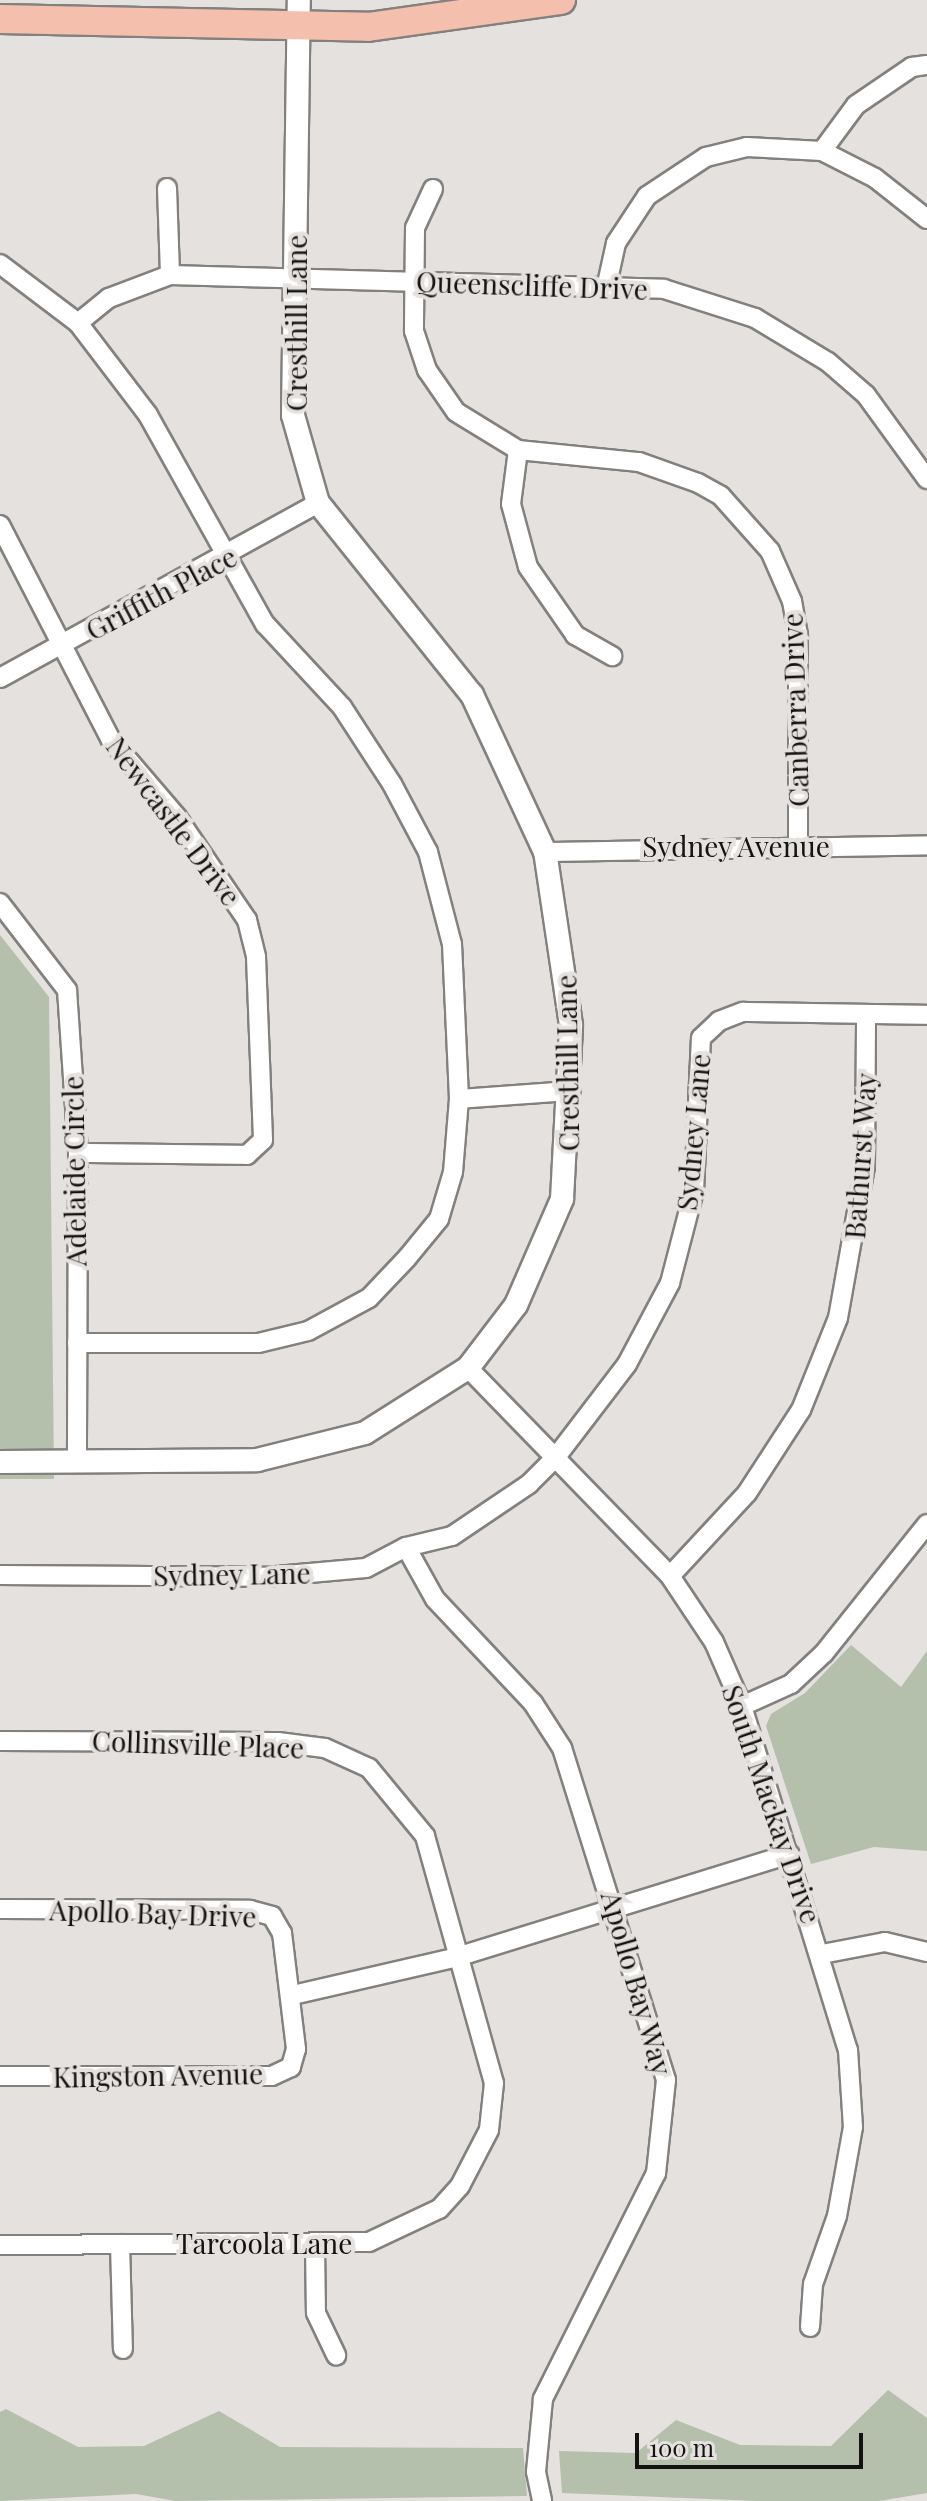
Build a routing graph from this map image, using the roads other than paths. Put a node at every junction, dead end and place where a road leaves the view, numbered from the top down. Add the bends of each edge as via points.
1 (561, 0) edge
2 (299, 14) edge
3 (0, 19) edge
4 (927, 65) edge
5 (822, 151) junction
6 (167, 188) dead end
7 (433, 189) dead end
8 (927, 219) edge
9 (0, 264) edge
10 (170, 275) junction
11 (296, 278) junction
12 (412, 280) junction
13 (607, 284) junction
14 (78, 323) junction
15 (518, 450) junction
16 (927, 479) edge
17 (318, 503) junction
18 (0, 525) edge
19 (225, 560) junction
20 (62, 646) junction
21 (612, 656) dead end
22 (0, 678) edge
23 (927, 845) edge
24 (798, 846) junction
25 (545, 852) junction
26 (0, 903) edge
27 (927, 1015) edge
28 (866, 1016) junction
29 (571, 1091) junction
30 (459, 1099) junction
31 (78, 1153) junction
32 (77, 1343) junction
33 (468, 1368) junction
34 (556, 1457) junction
35 (0, 1462) edge
36 (77, 1462) junction
37 (927, 1524) edge
38 (406, 1547) junction
39 (0, 1575) edge
40 (670, 1576) junction
41 (742, 1706) junction
42 (0, 1741) edge
43 (789, 1854) junction
44 (616, 1908) junction
45 (0, 1909) edge
46 (927, 1952) edge
47 (822, 1954) junction
48 (457, 1957) junction
49 (293, 1995) junction
50 (0, 2076) edge
51 (120, 2244) junction
52 (0, 2245) edge
53 (315, 2245) junction
54 (810, 2327) dead end
55 (123, 2349) dead end
56 (336, 2355) dead end
57 (542, 2501) edge

1 - 2 main road via 368,27
2 - 3 main road
2 - 11 street, Cresthill Lane
4 - 5 street via 912,67 856,105
5 - 8 street via 875,178
5 - 13 street via 747,147 679,172 627,221
6 - 10 street
7 - 12 street, Canberra Drive via 415,228
9 - 14 street
10 - 11 street, Queenscliffe Drive
10 - 14 street, Queenscliffe Drive via 109,298
11 - 12 street, Queenscliffe Drive
11 - 17 street, Cresthill Lane via 293,415
12 - 13 street, Queenscliffe Drive
12 - 15 street, Canberra Drive via 414,331 440,393 480,432
13 - 16 street, Queenscliffe Drive via 685,294 790,335 866,395
14 - 19 street via 148,415
15 - 21 street via 511,504 528,567 575,635
15 - 24 street, Canberra Drive via 667,470 721,496 770,551 792,601 798,636
17 - 19 street, Griffith Place
17 - 25 street, Cresthill Lane via 472,695
18 - 20 street, Newcastle Drive
19 - 20 street, Griffith Place
19 - 30 street via 265,624 342,707 428,852 452,944
20 - 22 street, Griffith Place
20 - 31 street, Newcastle Drive via 111,740 177,817 247,920 256,957 263,1140 247,1155
23 - 24 street, Sydney Avenue
24 - 25 street, Sydney Avenue
25 - 29 street, Cresthill Lane via 569,979
26 - 31 street, Adelaide Circle via 67,990
27 - 28 street, Sydney Lane
28 - 34 street, Sydney Lane via 743,1012 719,1021 701,1038 694,1191 670,1283 627,1364
28 - 40 street, Bathurst Way via 865,1167 838,1318 801,1410 755,1481
29 - 30 street
29 - 33 street, Cresthill Lane via 568,1164 552,1234 516,1305
30 - 32 street via 453,1172 439,1219 350,1312 258,1343
31 - 32 street, Adelaide Circle
32 - 36 street, Adelaide Circle
33 - 34 street, South Mackay Drive
33 - 36 street, Cresthill Lane via 403,1414 318,1449 257,1460
34 - 38 street, Sydney Lane via 529,1484 452,1536
34 - 40 street, South Mackay Drive
35 - 36 street, Cresthill Lane
37 - 41 street via 824,1653 791,1684
38 - 39 street, Sydney Lane via 366,1568 265,1577
38 - 44 street, Apollo Bay Way via 435,1599 549,1726 574,1773
40 - 41 street, South Mackay Drive via 714,1642
41 - 43 street, South Mackay Drive
42 - 48 street, Collinsville Place via 278,1742 325,1748 369,1768 425,1836
43 - 44 street
43 - 47 street, South Mackay Drive
44 - 48 street
44 - 57 street, Apollo Bay Way via 664,2067 663,2145 643,2204 543,2399 536,2472
45 - 49 street, Apollo Bay Drive via 250,1910 272,1916 282,1933
46 - 47 street via 885,1942
47 - 54 street, South Mackay Drive via 848,2050 853,2127 837,2216 813,2284
48 - 49 street
48 - 53 street, Tarcoola Lane via 494,2083 489,2130 477,2159 439,2209 409,2227 369,2242
49 - 50 street, Kingston Avenue via 296,2049 291,2067 272,2076
51 - 52 street, Tarcoola Lane
51 - 53 street, Tarcoola Lane
51 - 55 street
53 - 56 street via 316,2313

